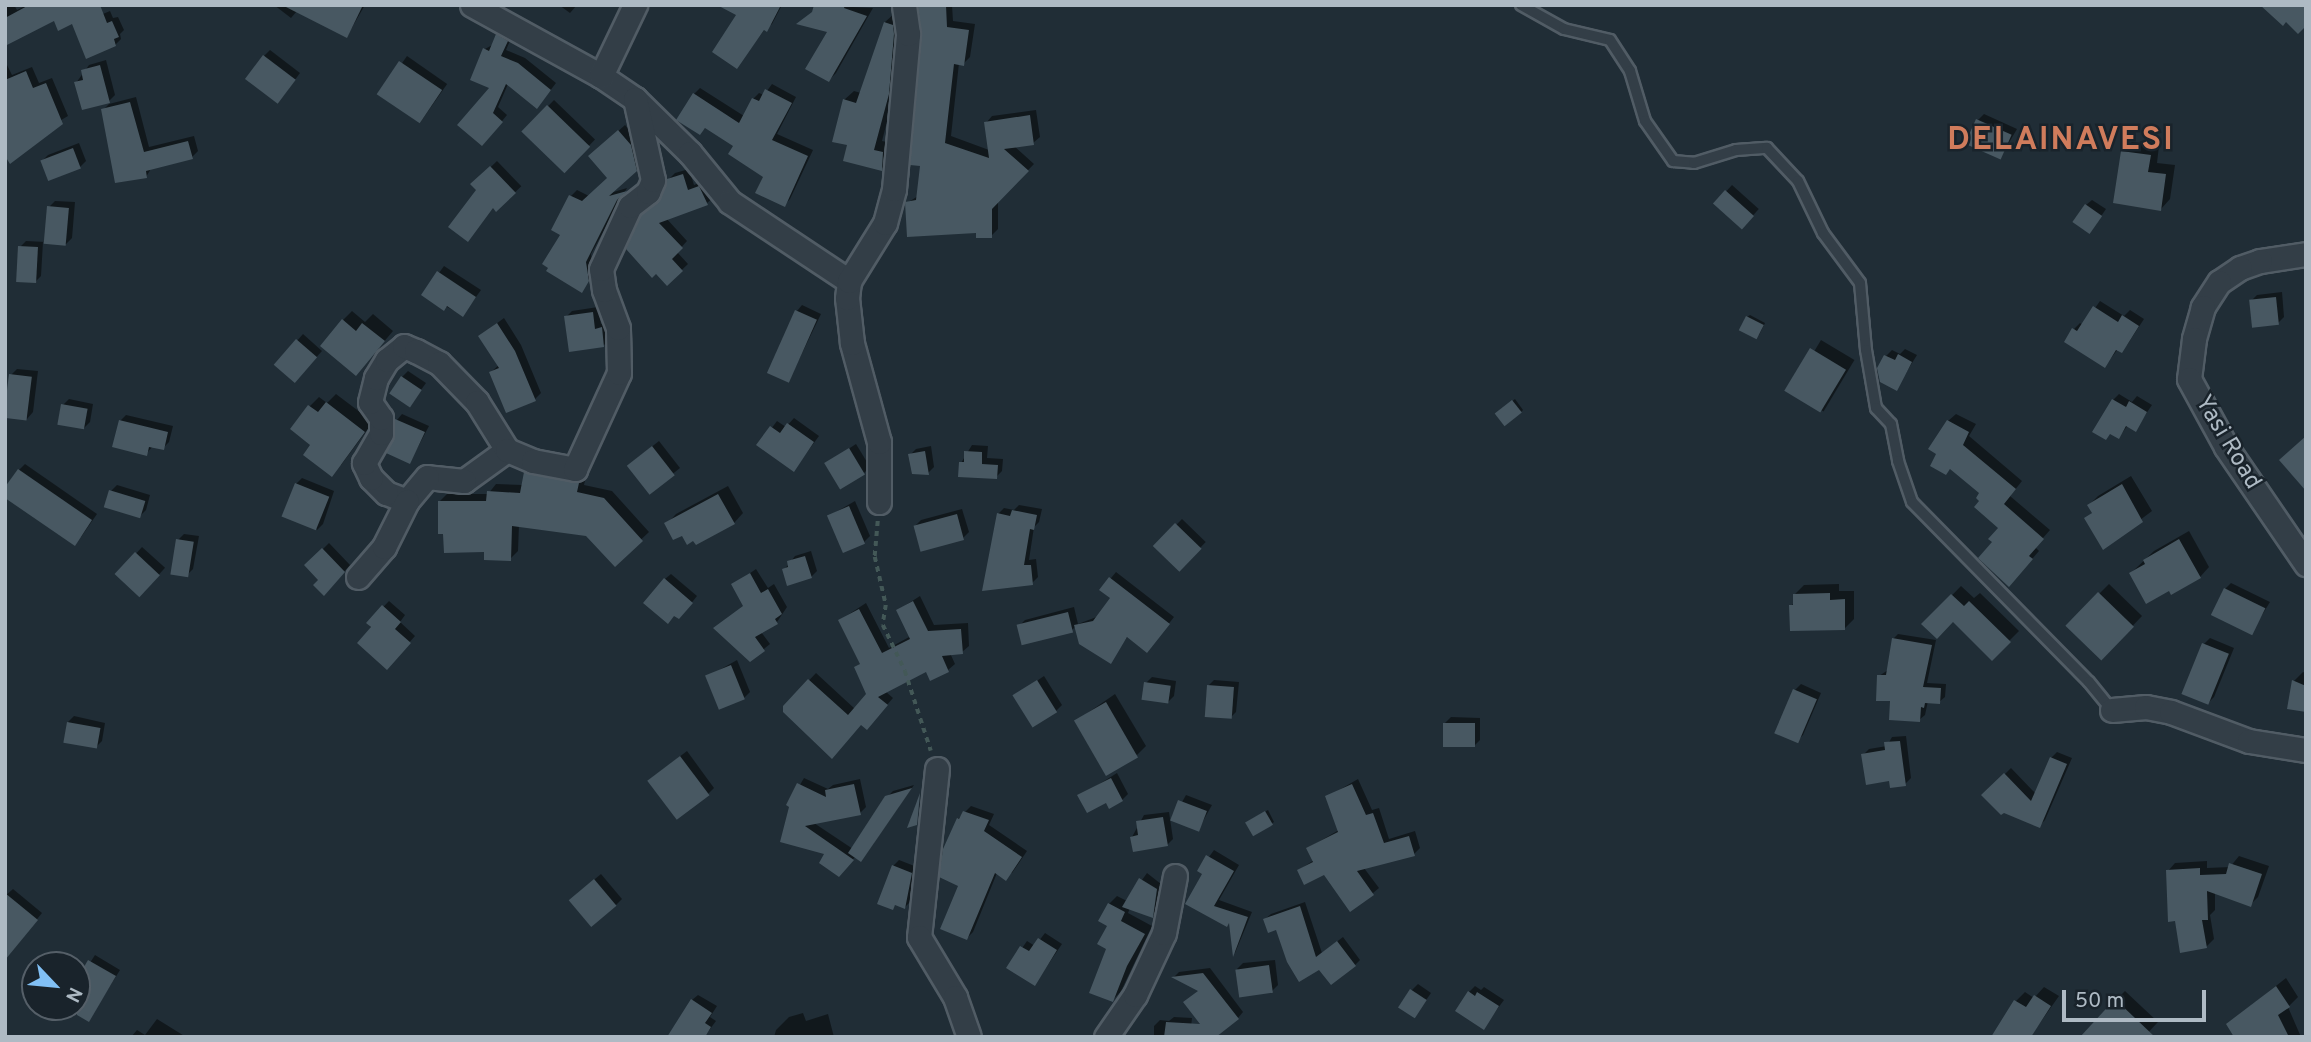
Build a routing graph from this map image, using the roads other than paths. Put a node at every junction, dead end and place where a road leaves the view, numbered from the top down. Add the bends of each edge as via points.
1 (472, 5) edge
2 (635, 5) edge
3 (904, 5) edge
4 (1521, 5) edge
5 (601, 76) junction
6 (635, 99) junction
7 (2306, 254) edge
8 (849, 281) junction
9 (507, 450) junction
10 (407, 501) junction
11 (879, 502) road end
12 (2306, 564) edge
13 (358, 577) dead end
14 (2112, 710) joint
15 (2306, 750) edge
16 (937, 769) road end
17 (1175, 876) dead end
18 (969, 1037) edge
19 (1106, 1037) edge

1 - 5 street
2 - 5 street
3 - 8 street via 908,34 894,189 885,223
4 - 14 lane via 1564,29 1609,40 1630,71 1645,121 1673,161 1694,163 1736,150 1767,148 1798,181 1824,233 1860,283 1876,408 1891,424 1912,502
5 - 6 street
6 - 8 street via 690,153 730,202
6 - 9 street via 653,180 648,192 630,206 601,269 618,328 619,373 575,469 533,461
7 - 12 street, Yasi Road via 2260,261 2219,282 2203,307 2193,339 2189,379 2226,447
8 - 11 street via 852,343 878,442
9 - 10 street via 464,481 427,477
9 - 10 street via 477,402 439,363 404,346 387,360 376,378 370,402 381,418 381,433 364,463 386,493
10 - 13 street via 384,547
14 - 15 street via 2171,712 2249,741
16 - 18 street via 919,937 955,997
17 - 19 street via 1164,933 1135,995

